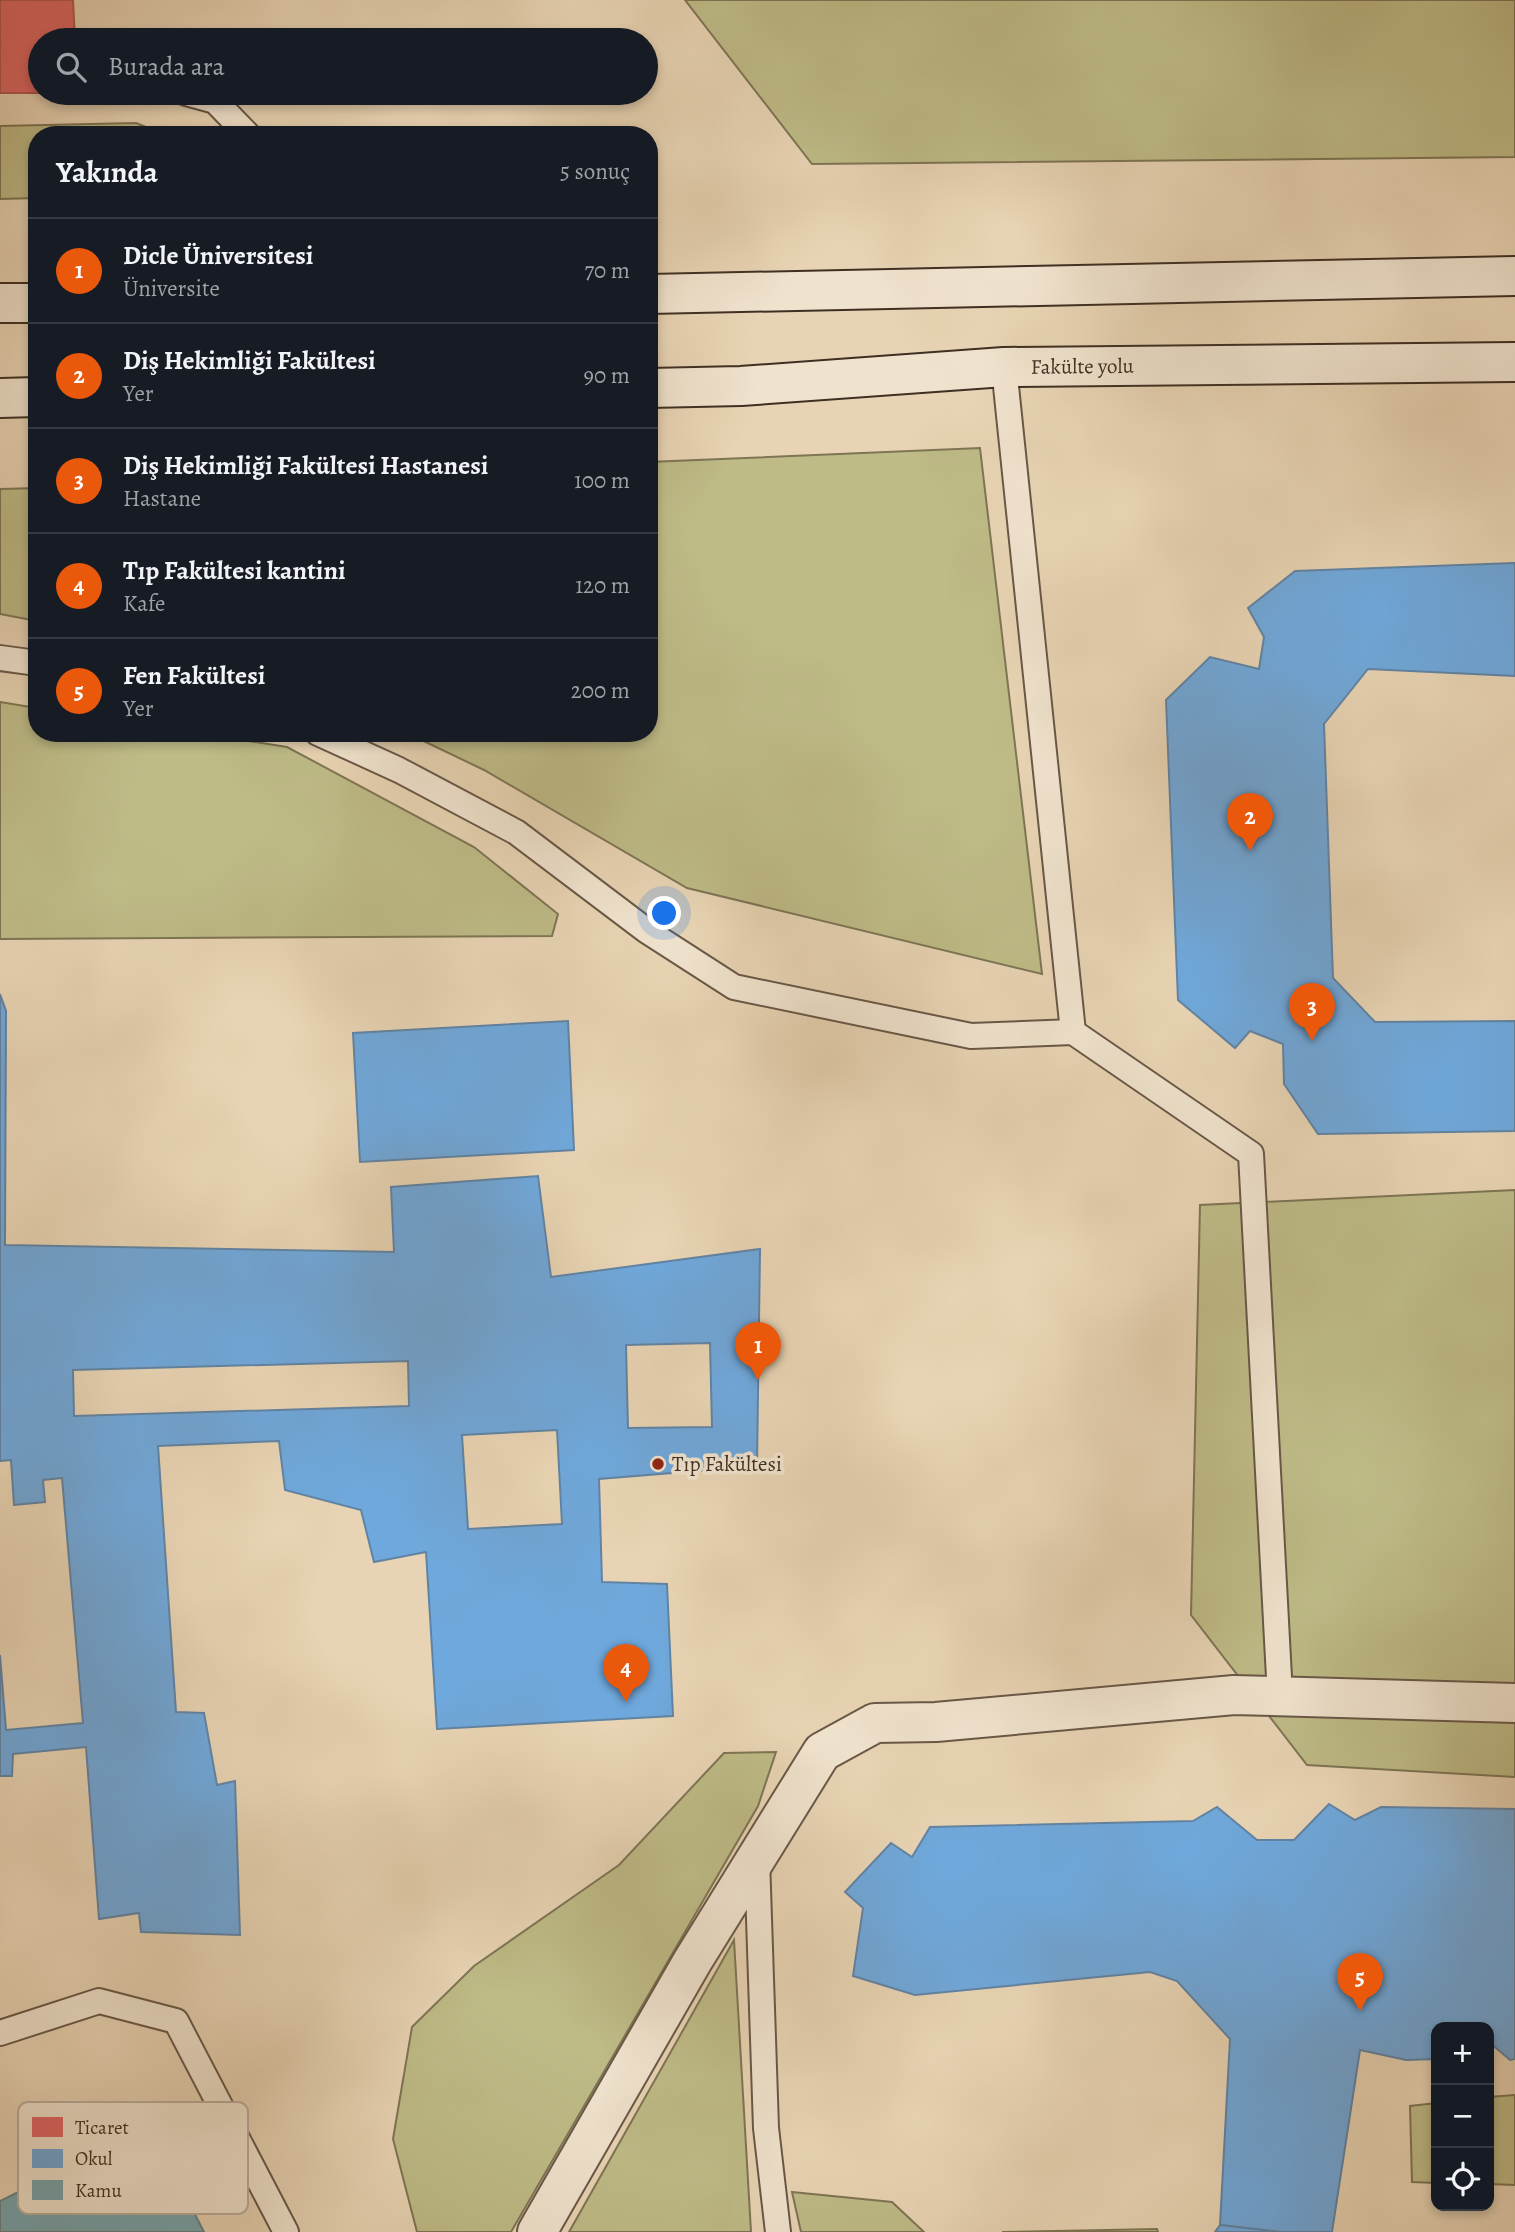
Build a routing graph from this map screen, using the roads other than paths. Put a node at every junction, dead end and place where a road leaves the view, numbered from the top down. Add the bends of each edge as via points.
1 (219, 105) edge
2 (239, 126) edge
3 (1515, 276) edge
4 (658, 294) edge
5 (0, 303) edge
6 (28, 303) edge
7 (1515, 362) edge
8 (1004, 366) junction
9 (658, 388) edge
10 (28, 397) edge
11 (0, 398) edge
12 (0, 658) edge
13 (28, 662) edge
14 (338, 742) edge
15 (1073, 1032) junction
16 (1280, 1696) junction
17 (1515, 1703) edge
18 (757, 1858) junction
19 (0, 2033) edge
20 (218, 2102) edge
21 (248, 2159) edge
22 (286, 2232) edge
23 (537, 2232) edge
24 (778, 2232) edge

1 - 2 lane
3 - 4 street
5 - 6 street
7 - 8 street, Fakülte yolu
8 - 9 street, Fakülte yolu
8 - 15 lane
10 - 11 street
12 - 13 lane
14 - 15 lane via 516,832 647,931 734,987 971,1036
15 - 16 lane via 1251,1154
16 - 17 street
16 - 18 street via 1234,1695 936,1722 875,1723 822,1752
18 - 23 street
18 - 24 lane via 766,2128
19 - 20 lane via 99,2001 176,2021
21 - 22 lane

